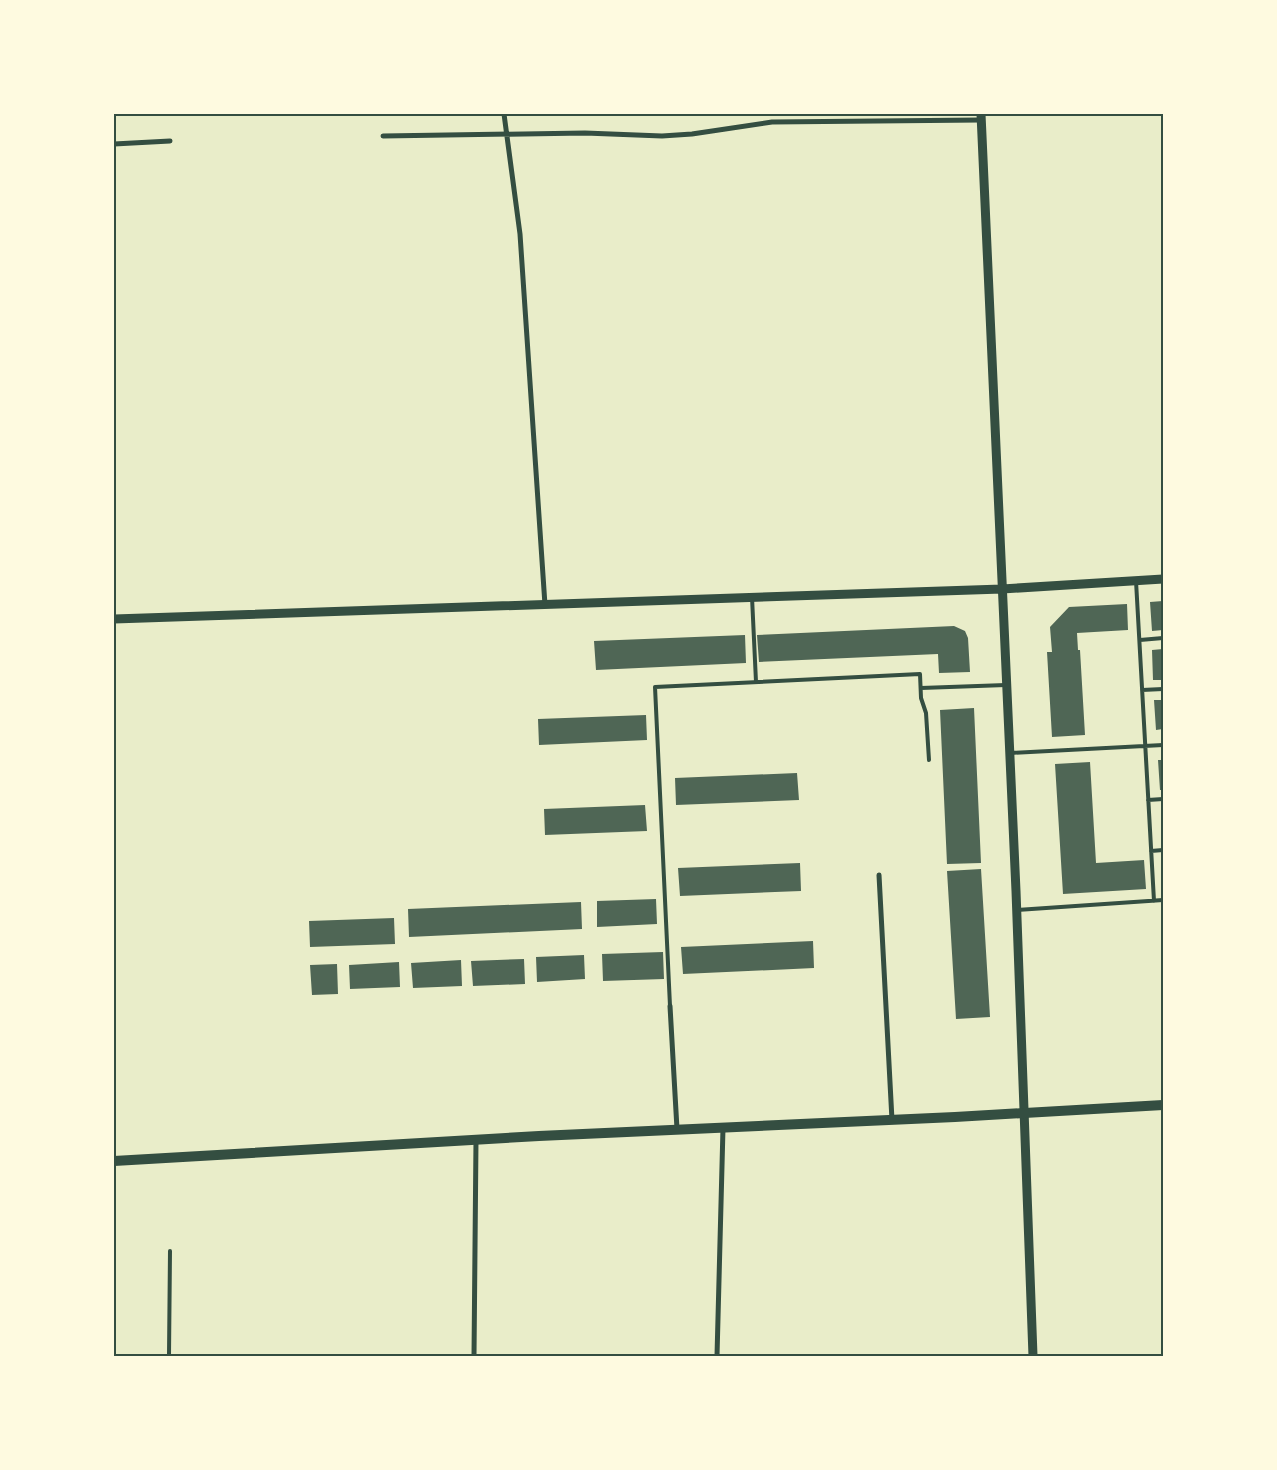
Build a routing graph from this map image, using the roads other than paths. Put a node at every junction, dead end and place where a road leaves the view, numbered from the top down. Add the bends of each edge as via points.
1 (504, 114) edge
2 (981, 117) edge
3 (506, 133) junction
4 (383, 136) dead end
5 (170, 141) dead end
6 (114, 144) edge
7 (1163, 579) edge
8 (1136, 581) junction
9 (1002, 589) junction
10 (752, 597) junction
11 (545, 605) junction
12 (114, 619) edge
13 (1163, 638) edge
14 (1140, 640) junction
15 (756, 682) junction
16 (1007, 685) junction
17 (921, 688) junction
18 (1163, 689) edge
19 (1142, 690) junction
20 (1163, 745) edge
21 (1146, 746) junction
22 (1010, 753) junction
23 (929, 760) dead end
24 (1163, 799) edge
25 (1148, 800) junction
26 (1163, 850) edge
27 (1151, 851) junction
28 (879, 875) dead end
29 (1163, 900) edge
30 (1154, 901) junction
31 (1017, 910) junction
32 (670, 1006) joint
33 (1163, 1105) edge
34 (1024, 1113) junction
35 (892, 1120) junction
36 (723, 1128) junction
37 (677, 1130) junction
38 (476, 1139) junction
39 (114, 1161) edge
40 (170, 1251) dead end
41 (169, 1356) edge
42 (474, 1356) edge
43 (716, 1356) edge
44 (1032, 1356) edge

1 - 3 street
2 - 3 street via 772,122 662,136
2 - 9 street
3 - 4 street
3 - 11 street via 520,234
5 - 6 street
7 - 8 street
8 - 9 street
8 - 14 lane
9 - 10 street
9 - 16 street
10 - 11 street
10 - 15 lane
11 - 12 street
13 - 14 lane
14 - 19 lane
15 - 17 lane via 920,674
15 - 32 lane via 655,687
16 - 17 lane
16 - 22 street
17 - 23 lane
18 - 19 lane
19 - 21 lane
20 - 21 lane
21 - 22 lane
21 - 25 lane
22 - 31 street
24 - 25 lane
25 - 27 lane
26 - 27 lane
27 - 30 lane
28 - 35 street
29 - 30 lane
30 - 31 lane
31 - 34 street
32 - 37 street
33 - 34 main road
34 - 35 main road
34 - 44 street
35 - 36 main road
36 - 37 main road
36 - 43 street
37 - 38 main road
38 - 39 main road
38 - 42 street
40 - 41 lane

